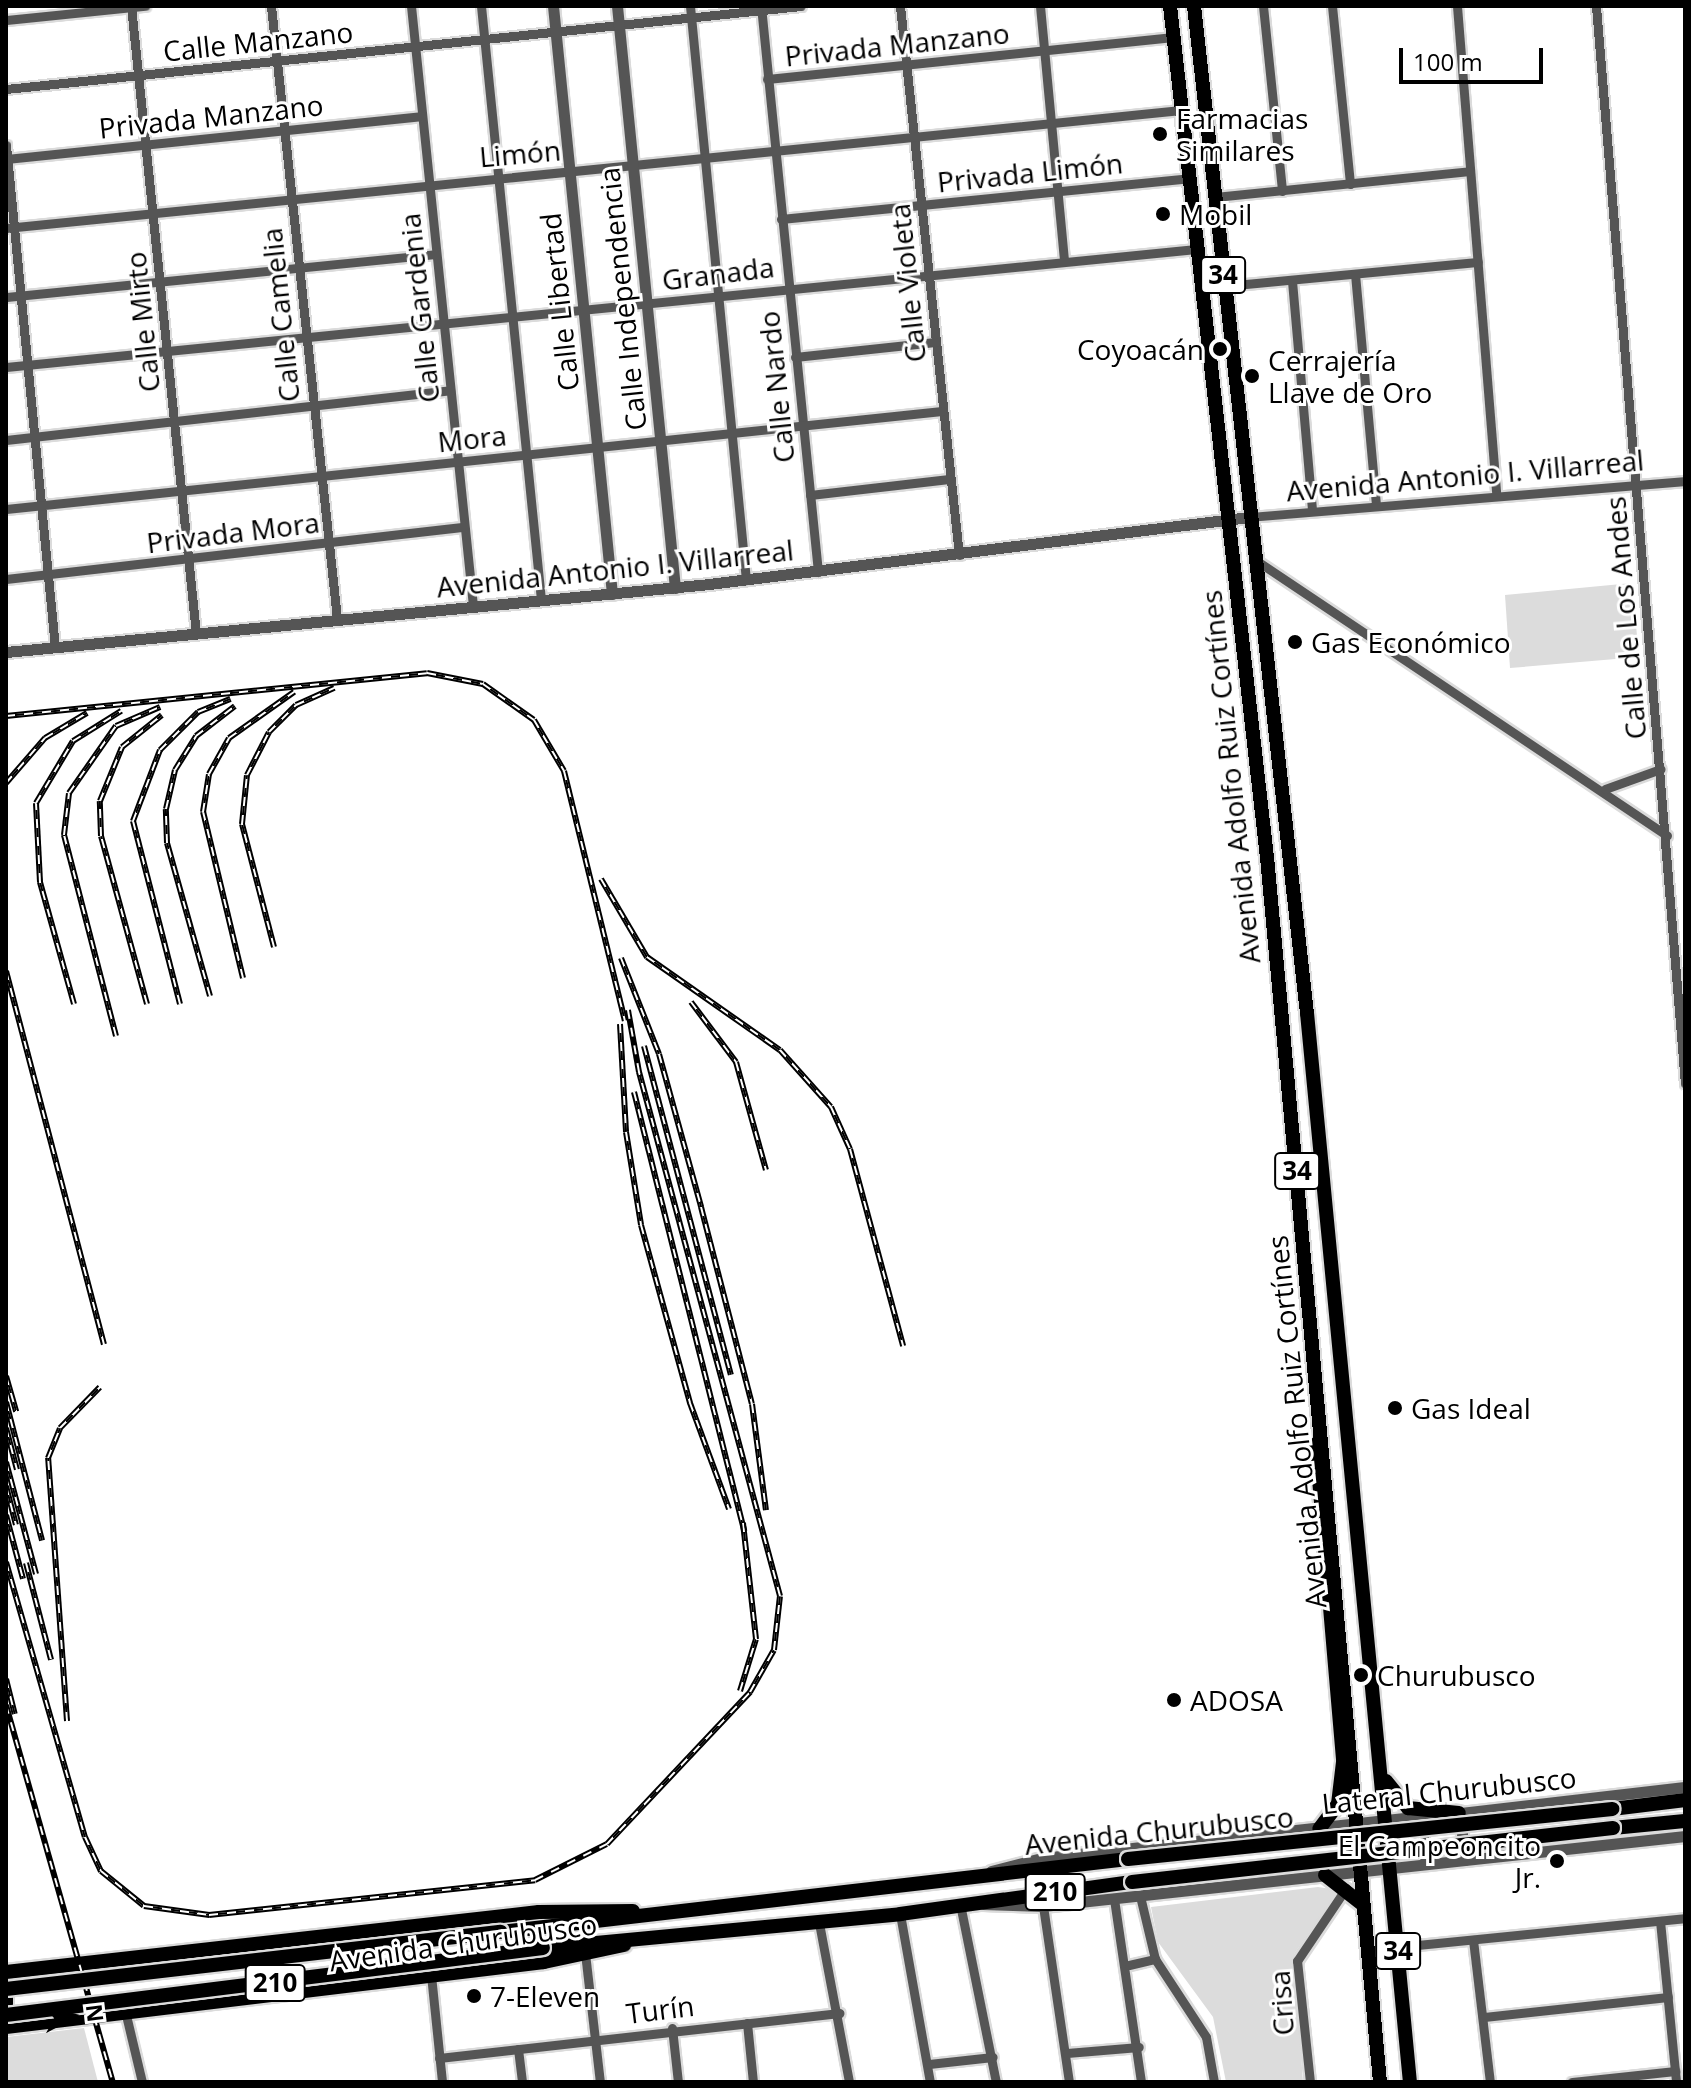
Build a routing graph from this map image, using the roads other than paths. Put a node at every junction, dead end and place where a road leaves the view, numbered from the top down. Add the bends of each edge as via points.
1 (145, 6) edge
2 (271, 6) edge
3 (411, 6) edge
4 (481, 6) edge
5 (553, 6) edge
6 (617, 6) edge
7 (690, 6) edge
8 (801, 6) edge
9 (900, 6) edge
10 (1040, 6) edge
11 (1170, 6) edge
12 (1194, 6) edge
13 (1263, 6) edge
14 (1332, 6) edge
15 (1457, 6) edge
16 (1596, 6) edge
17 (131, 7) edge
18 (761, 8) edge
19 (691, 18) junction
20 (6, 20) edge
21 (619, 26) junction
22 (556, 34) junction
23 (1174, 37) junction
24 (484, 41) junction
25 (414, 47) junction
26 (1045, 51) junction
27 (275, 61) junction
28 (907, 65) junction
29 (139, 76) junction
30 (767, 79) junction
31 (6, 89) edge
32 (1181, 110) junction
33 (421, 116) junction
34 (1050, 121) junction
35 (282, 130) junction
36 (914, 135) junction
37 (6, 145) edge
38 (145, 145) junction
39 (774, 149) junction
40 (705, 156) junction
41 (7, 159) edge
42 (633, 164) junction
43 (570, 171) junction
44 (1470, 171) junction
45 (498, 177) junction
46 (1189, 178) junction
47 (1350, 184) junction
48 (428, 185) junction
49 (1058, 191) junction
50 (1282, 191) junction
51 (1215, 197) junction
52 (290, 198) junction
53 (920, 205) junction
54 (153, 214) junction
55 (781, 219) junction
56 (10, 228) edge
57 (1196, 249) junction
58 (436, 254) junction
59 (1064, 259) junction
60 (1478, 262) junction
61 (298, 270) junction
62 (929, 273) junction
63 (1355, 274) junction
64 (1292, 281) junction
65 (160, 283) junction
66 (1224, 286) junction
67 (788, 287) junction
68 (718, 295) junction
69 (21, 296) junction
70 (6, 297) edge
71 (647, 303) junction
72 (585, 309) junction
73 (511, 315) junction
74 (443, 324) junction
75 (304, 337) junction
76 (935, 342) junction
77 (167, 351) junction
78 (795, 357) junction
79 (27, 364) junction
80 (6, 367) edge
81 (450, 390) junction
82 (312, 404) junction
83 (942, 411) junction
84 (175, 420) junction
85 (802, 426) junction
86 (733, 433) junction
87 (35, 437) junction
88 (6, 440) edge
89 (660, 440) junction
90 (598, 447) junction
91 (527, 454) junction
92 (456, 462) junction
93 (320, 474) junction
94 (949, 479) junction
95 (1685, 481) edge
96 (1636, 485) junction
97 (182, 491) junction
98 (1496, 493) junction
99 (810, 495) junction
100 (1376, 505) junction
101 (42, 506) junction
102 (6, 509) edge
103 (1312, 510) junction
104 (1249, 517) junction
105 (1227, 519) junction
106 (464, 527) junction
107 (328, 543) junction
108 (959, 555) junction
109 (189, 559) junction
110 (1254, 559) junction
111 (818, 572) junction
112 (49, 575) junction
113 (6, 579) edge
114 (746, 580) junction
115 (675, 588) junction
116 (612, 594) junction
117 (541, 600) junction
118 (473, 606) junction
119 (337, 619) junction
120 (196, 634) junction
121 (55, 647) junction
122 (6, 652) edge
123 (1661, 769) junction
124 (1605, 789) junction
125 (1667, 835) junction
126 (1685, 1083) edge
127 (1318, 1384) junction
128 (1383, 1771) junction
129 (1685, 1787) edge
130 (1685, 1800) edge
131 (1459, 1813) junction
132 (1421, 1817) junction
133 (1385, 1821) junction
134 (1685, 1821) edge
135 (1357, 1824) junction
136 (1319, 1829) junction
137 (1685, 1836) edge
138 (1465, 1860) junction
139 (1426, 1864) junction
140 (1389, 1869) junction
141 (1359, 1872) junction
142 (982, 1874) junction
143 (1325, 1875) junction
144 (1346, 1888) junction
145 (1140, 1896) junction
146 (1114, 1899) junction
147 (978, 1902) junction
148 (960, 1904) junction
149 (1362, 1904) junction
150 (1043, 1906) junction
151 (638, 1911) junction
152 (900, 1914) junction
153 (1685, 1918) edge
154 (1660, 1921) junction
155 (819, 1923) junction
156 (1473, 1940) junction
157 (642, 1942) junction
158 (1397, 1947) junction
159 (585, 1953) junction
160 (127, 1957) junction
161 (1155, 1959) junction
162 (1129, 1965) junction
163 (43, 1968) junction
164 (6, 1972) edge
165 (431, 1975) junction
166 (6, 1989) edge
167 (1668, 1997) junction
168 (839, 2013) junction
169 (130, 2014) junction
170 (6, 2016) edge
171 (1484, 2017) junction
172 (54, 2023) junction
173 (747, 2023) junction
174 (6, 2027) edge
175 (672, 2028) junction
176 (595, 2040) junction
177 (1139, 2047) junction
178 (518, 2049) junction
179 (1067, 2053) junction
180 (993, 2057) junction
181 (439, 2058) junction
182 (929, 2064) junction
183 (1676, 2076) edge
184 (142, 2082) edge
185 (442, 2082) edge
186 (522, 2082) edge
187 (600, 2082) edge
188 (678, 2082) edge
189 (753, 2082) edge
190 (849, 2082) edge
191 (930, 2082) edge
192 (996, 2082) edge
193 (1069, 2082) edge
194 (1141, 2082) edge
195 (1214, 2082) edge
196 (1310, 2082) edge
197 (1380, 2082) edge
198 (1410, 2082) edge
199 (1490, 2082) edge
200 (1572, 2082) edge

1 - 17 street
2 - 27 street, Calle Camelia
3 - 25 street, Calle Gardenia
4 - 24 street
5 - 22 street, Calle Libertad
6 - 21 street, Calle Independencia
7 - 19 street
8 - 18 street, Calle Manzano
9 - 28 street, Calle Violeta
10 - 26 street
11 - 23 main road, 34
12 - 51 main road, 34
13 - 50 street
14 - 47 street
15 - 44 street
16 - 96 street, Calle de Los Andes
17 - 20 street
17 - 29 street, Calle Mirto
18 - 19 street, Calle Manzano
18 - 30 street, Calle Nardo
19 - 21 street, Calle Manzano
19 - 40 street
21 - 22 street, Calle Manzano
21 - 42 street, Calle Independencia
22 - 24 street, Calle Manzano
22 - 43 street, Calle Libertad
23 - 26 street, Privada Manzano
23 - 32 main road, 34
24 - 25 street, Calle Manzano
24 - 45 street
25 - 27 street, Calle Manzano
25 - 33 street, Calle Gardenia
26 - 28 street, Privada Manzano
26 - 34 street
27 - 29 street, Calle Manzano
27 - 35 street, Calle Camelia
28 - 30 street, Privada Manzano
28 - 36 street, Calle Violeta
29 - 31 street, Calle Manzano
29 - 38 street, Calle Mirto
30 - 39 street, Calle Nardo
32 - 34 street, Limón
32 - 46 main road, 34
33 - 35 street, Privada Manzano
33 - 48 street, Calle Gardenia
34 - 36 street, Limón
34 - 49 street
35 - 38 street, Privada Manzano
35 - 52 street, Calle Camelia
36 - 39 street, Limón
36 - 53 street, Calle Violeta
37 - 41 street
38 - 41 street, Privada Manzano
38 - 54 street, Calle Mirto
39 - 40 street, Limón
39 - 55 street, Calle Nardo
40 - 42 street, Limón
40 - 68 street
41 - 56 street
42 - 43 street, Limón
42 - 71 street, Calle Independencia
43 - 45 street, Limón
43 - 72 street, Calle Libertad
44 - 47 street
44 - 60 street
45 - 48 street, Limón
45 - 73 street
46 - 49 street, Privada Limón
46 - 57 main road, 34
47 - 50 street
48 - 52 street, Limón
48 - 58 street, Calle Gardenia
49 - 53 street, Privada Limón
49 - 59 street
50 - 51 street
51 - 66 main road, 34
52 - 54 street, Limón
52 - 61 street, Calle Camelia
53 - 55 street, Privada Limón
53 - 62 street, Calle Violeta
54 - 56 street, Limón
54 - 65 street, Calle Mirto
55 - 67 street, Calle Nardo
56 - 69 street
57 - 59 street, Granada
57 - 105 main road, 34
58 - 61 street
58 - 74 street, Calle Gardenia
59 - 62 street, Granada
60 - 63 street
60 - 98 street
61 - 65 street
61 - 75 street, Calle Camelia
62 - 67 street, Granada
62 - 76 street, Calle Violeta
63 - 64 street
63 - 100 street
64 - 66 street
64 - 103 street
65 - 69 street
65 - 77 street, Calle Mirto
66 - 104 main road, 34
67 - 68 street, Granada
67 - 78 street, Calle Nardo
68 - 71 street, Granada
68 - 86 street
69 - 70 street
69 - 79 street
71 - 72 street, Granada
71 - 89 street, Calle Independencia
72 - 73 street, Granada
72 - 90 street, Calle Libertad
73 - 74 street, Granada
73 - 91 street
74 - 75 street, Granada
74 - 81 street, Calle Gardenia
75 - 77 street, Granada
75 - 82 street, Calle Camelia
76 - 78 street
76 - 83 street, Calle Violeta
77 - 79 street, Granada
77 - 84 street, Calle Mirto
78 - 85 street, Calle Nardo
79 - 80 street, Granada
79 - 87 street
81 - 82 street
81 - 92 street, Calle Gardenia
82 - 84 street
82 - 93 street, Calle Camelia
83 - 85 street, Mora
83 - 94 street, Calle Violeta
84 - 87 street
84 - 97 street, Calle Mirto
85 - 86 street, Mora
85 - 99 street, Calle Nardo
86 - 89 street, Mora
86 - 114 street
87 - 88 street
87 - 101 street
89 - 90 street, Mora
89 - 115 street, Calle Independencia
90 - 91 street, Mora
90 - 116 street, Calle Libertad
91 - 92 street, Mora
91 - 117 street
92 - 93 street, Mora
92 - 106 street, Calle Gardenia
93 - 97 street, Mora
93 - 107 street, Calle Camelia
94 - 99 street
94 - 108 street, Calle Violeta
95 - 96 street, Avenida Antonio I. Villarreal
96 - 98 street, Avenida Antonio I. Villarreal
96 - 123 street, Calle de Los Andes
97 - 101 street, Mora
97 - 109 street, Calle Mirto
98 - 100 street, Avenida Antonio I. Villarreal
99 - 111 street, Calle Nardo
100 - 103 street, Avenida Antonio I. Villarreal
101 - 102 street, Mora
101 - 112 street
103 - 104 street, Avenida Antonio I. Villarreal
104 - 105 street, Avenida Antonio I. Villarreal
104 - 110 main road, 34
105 - 108 street, Avenida Antonio I. Villarreal
105 - 127 main road, Avenida Adolfo Ruiz Cortínes / 34
106 - 107 street, Privada Mora
106 - 118 street, Calle Gardenia
107 - 109 street, Privada Mora
107 - 119 street, Calle Camelia
108 - 111 street, Avenida Antonio I. Villarreal
109 - 112 street, Privada Mora
109 - 120 street, Calle Mirto
110 - 124 street
110 - 128 main road, Avenida Adolfo Ruiz Cortínes / 34
111 - 114 street, Avenida Antonio I. Villarreal
112 - 113 street, Privada Mora
112 - 121 street
114 - 115 street, Avenida Antonio I. Villarreal
115 - 116 street, Avenida Antonio I. Villarreal
116 - 117 street, Avenida Antonio I. Villarreal
117 - 118 street, Avenida Antonio I. Villarreal
118 - 119 street, Avenida Antonio I. Villarreal
119 - 120 street, Avenida Antonio I. Villarreal
120 - 121 street, Avenida Antonio I. Villarreal
121 - 122 street, Avenida Antonio I. Villarreal
123 - 124 street
123 - 125 street, Calle de Los Andes
124 - 125 street
125 - 126 street, Calle de Los Andes
127 - 135 main road, Avenida Adolfo Ruiz Cortínes / 34
127 - 136 main road via 1316,1476 1343,1762 1338,1804
128 - 131 main road via 1390,1792 1408,1808
128 - 133 main road, Avenida Adolfo Ruiz Cortínes / 34
129 - 131 street, Lateral Churubusco
130 - 142 main road, Avenida Churubusco / 210, bridge
131 - 132 street, Lateral Churubusco
131 - 138 street
132 - 133 street, Lateral Churubusco
132 - 139 street
133 - 135 street, Lateral Churubusco
133 - 140 main road, Avenida Adolfo Ruiz Cortínes / 34
134 - 147 main road, Avenida Churubusco / 210, bridge
135 - 136 street, Lateral Churubusco
135 - 141 main road, Avenida Adolfo Ruiz Cortínes / 34
136 - 142 street, Lateral Churubusco via 1042,1858
137 - 138 street
138 - 139 street
139 - 140 street
140 - 141 street
140 - 158 main road, Avenida Adolfo Ruiz Cortínes / 34
141 - 143 street
141 - 149 main road, Avenida Adolfo Ruiz Cortínes / 34
142 - 151 main road, Avenida Churubusco / 210
143 - 144 main road
143 - 145 street
144 - 149 main road
144 - 196 street, Crisa via 1297,1961
145 - 146 street
145 - 161 street
146 - 150 street
146 - 162 street
147 - 148 main road, Avenida Churubusco / 210
147 - 150 street
148 - 152 main road, Avenida Churubusco / 210
148 - 180 street
149 - 197 main road, Avenida Adolfo Ruiz Cortínes / 34
150 - 179 street
151 - 160 main road, Avenida Churubusco via 539,1912
151 - 166 main road, Avenida Churubusco / 210, bridge via 501,1932
152 - 155 main road, Avenida Churubusco / 210
152 - 182 street
153 - 154 street
154 - 156 street
154 - 167 street
155 - 157 main road, Avenida Churubusco / 210
155 - 168 street
156 - 158 street
156 - 171 street
157 - 159 main road, Avenida Churubusco
157 - 170 main road, Avenida Churubusco / 210, bridge via 543,1948
158 - 198 main road, Avenida Adolfo Ruiz Cortínes / 34
159 - 165 main road, Avenida Churubusco
159 - 176 street
160 - 163 main road, Avenida Churubusco
160 - 169 main road via 144,1967 150,1985
161 - 162 street
161 - 195 street via 1197,2018
162 - 177 street
163 - 164 main road, Avenida Churubusco
163 - 172 main road via 42,1999
165 - 169 main road, Avenida Churubusco
165 - 181 street
166 - 170 main road
167 - 171 street
167 - 183 street
168 - 173 street, Turín
168 - 190 street
169 - 172 main road, Avenida Churubusco
169 - 184 street
171 - 199 street
172 - 174 main road, Avenida Churubusco
173 - 175 street, Turín
173 - 189 street
175 - 176 street, Turín
175 - 188 street
176 - 178 street, Turín
176 - 187 street
177 - 179 street
177 - 194 street
178 - 181 street, Turín
178 - 186 street
179 - 193 street
180 - 182 street
180 - 192 street
181 - 185 street
182 - 191 street
183 - 200 street

